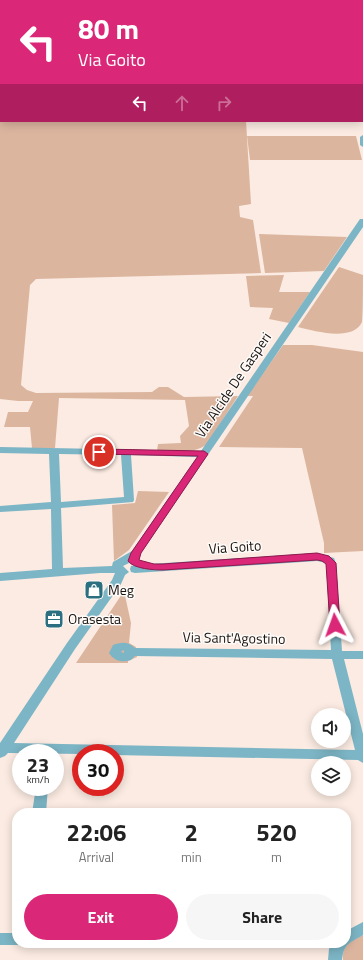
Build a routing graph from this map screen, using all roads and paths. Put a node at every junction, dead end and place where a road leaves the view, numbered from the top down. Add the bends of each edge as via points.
1 (363, 137) edge
2 (363, 145) edge
3 (363, 221) edge
4 (0, 450) edge
5 (54, 451) junction
6 (126, 452) junction
7 (204, 454) junction
8 (56, 505) junction
9 (0, 509) edge
10 (127, 567) junction
11 (58, 572) junction
12 (0, 577) edge
13 (131, 652) dead end
14 (337, 655) junction
15 (363, 655) edge
16 (1, 751) edge
17 (12, 751) edge
18 (64, 751) edge
19 (362, 756) edge
20 (41, 796) edge
21 (40, 808) edge
22 (363, 928) edge
23 (351, 935) edge
24 (0, 939) edge
25 (12, 939) edge
26 (336, 948) edge
27 (335, 960) edge

1 - 2 street
3 - 7 street, Via Alcide De Gasperi
4 - 5 street
5 - 6 street
5 - 8 street
6 - 7 street
6 - 8 street via 130,500
7 - 10 street, Via Alcide De Gasperi
8 - 9 street
8 - 11 street
10 - 11 street, Via Goito
10 - 14 street, Via Goito via 317,556 325,558 331,563
10 - 16 street, Via Alcide De Gasperi
11 - 12 street, Via Goito
13 - 14 street, Via Sant'Agostino
14 - 15 street, Via Sant'Agostino
14 - 19 street
16 - 17 street
18 - 19 street
20 - 21 street
22 - 23 street
24 - 25 street
26 - 27 street

